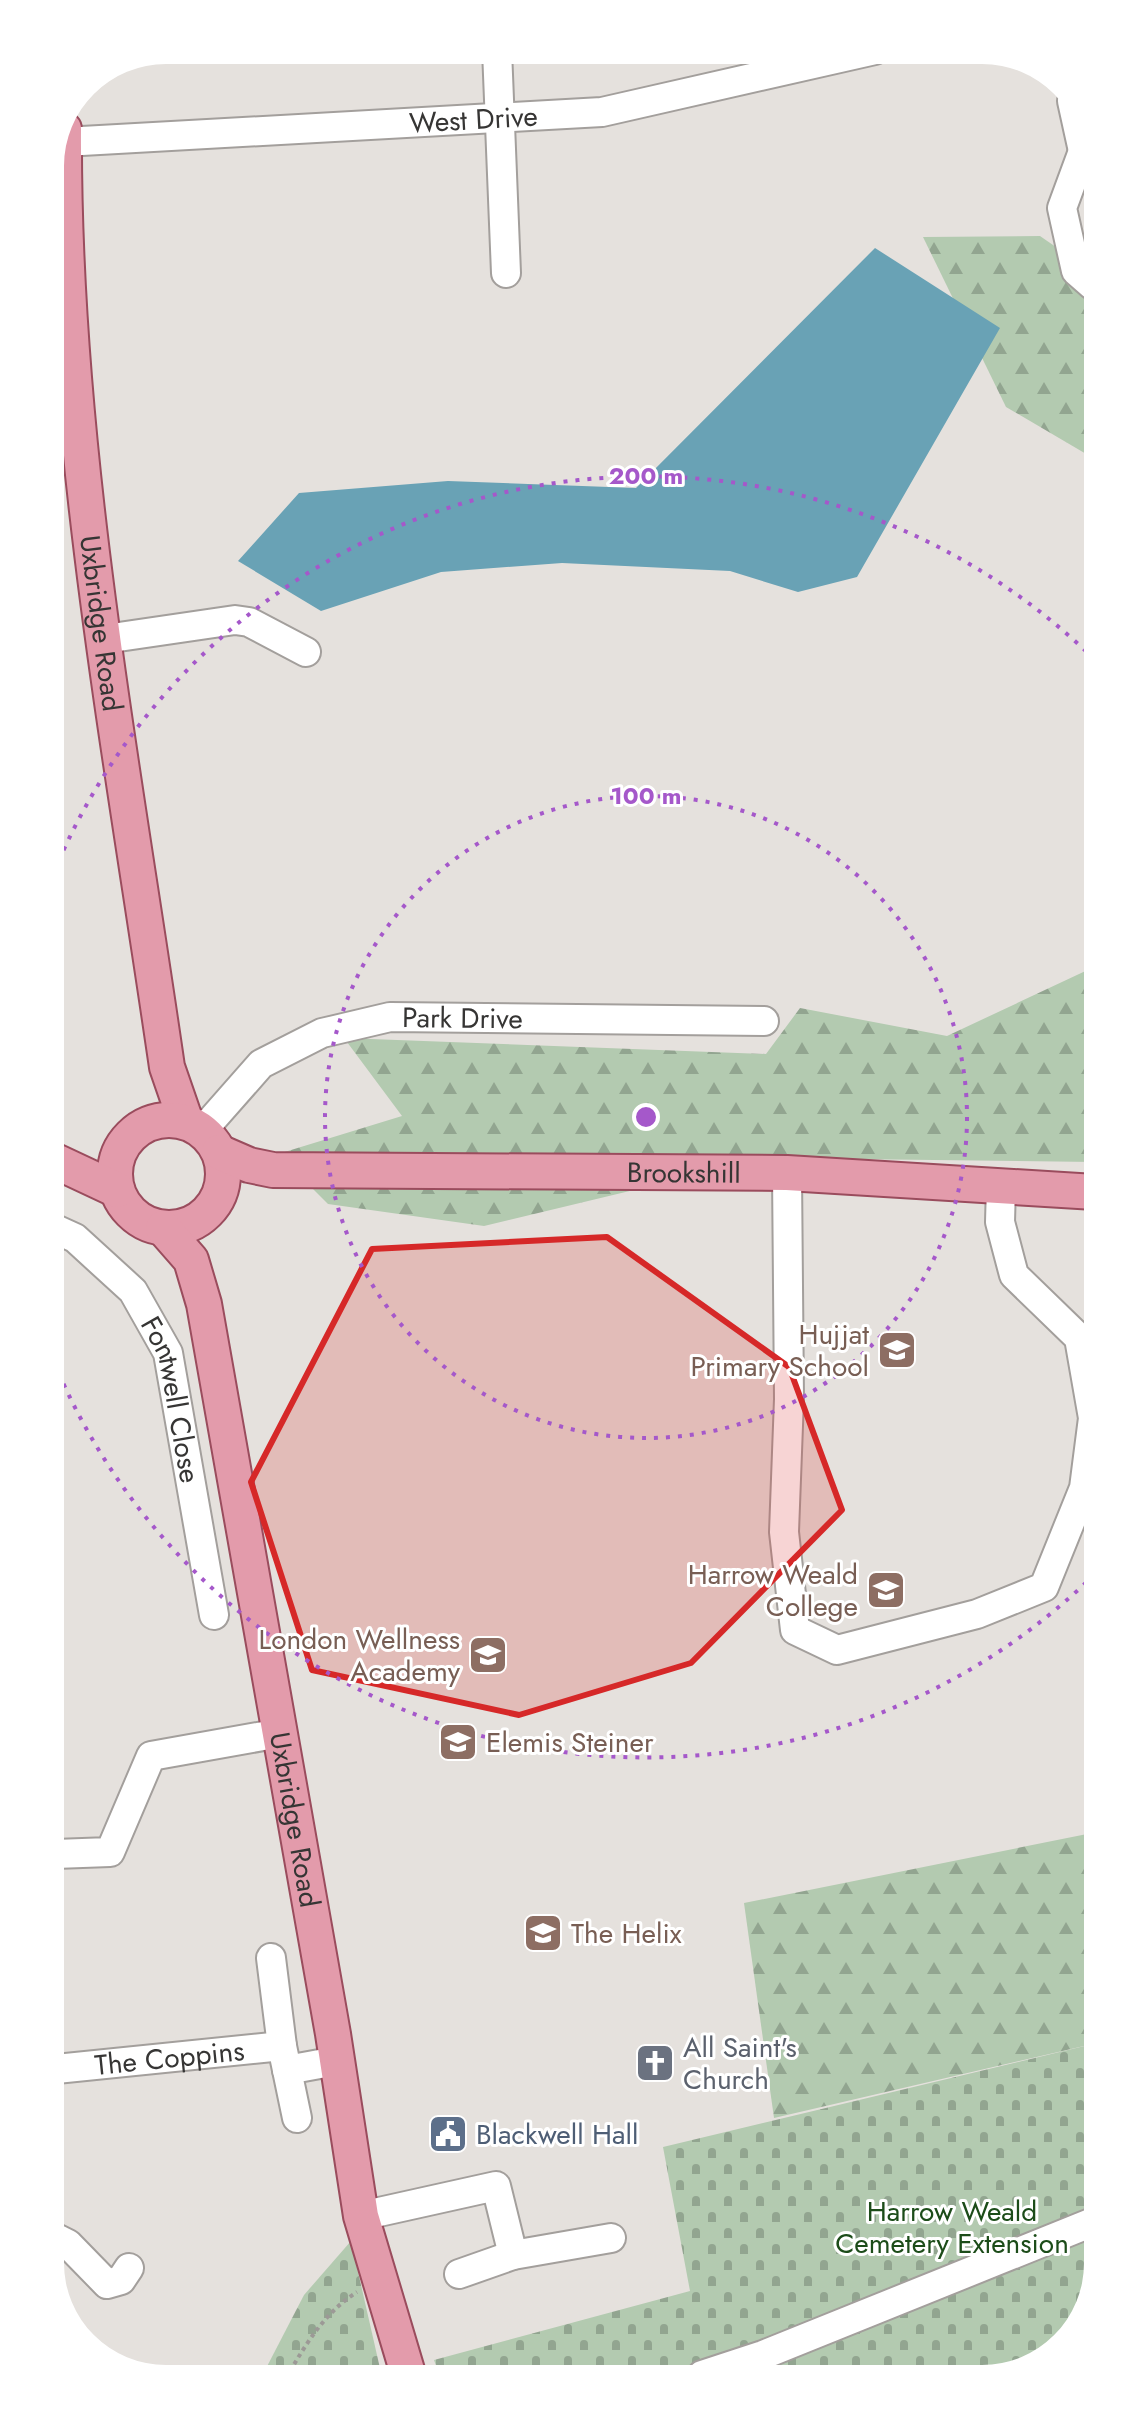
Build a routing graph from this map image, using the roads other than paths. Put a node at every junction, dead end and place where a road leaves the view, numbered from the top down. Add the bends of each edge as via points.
1 (498, 64) edge
2 (813, 64) edge
3 (501, 120) junction
4 (69, 136) edge
5 (65, 155) edge
6 (1084, 162) edge
7 (506, 273) dead end
8 (1084, 278) edge
9 (105, 639) junction
10 (306, 652) dead end
11 (764, 1021) dead end
12 (167, 1067) junction
13 (150, 1124) junction
14 (202, 1135) junction
15 (122, 1148) junction
16 (64, 1158) edge
17 (64, 1165) edge
18 (273, 1170) junction
19 (787, 1173) junction
20 (1001, 1186) junction
21 (222, 1189) junction
22 (117, 1190) junction
23 (1084, 1191) edge
24 (200, 1219) junction
25 (163, 1228) junction
26 (64, 1233) edge
27 (191, 1260) junction
28 (1084, 1367) edge
29 (1084, 1488) edge
30 (254, 1582) junction
31 (280, 1733) junction
32 (64, 1854) edge
33 (271, 1958) dead end
34 (284, 2058) junction
35 (336, 2061) junction
36 (64, 2069) edge
37 (297, 2118) dead end
38 (361, 2216) junction
39 (1084, 2226) edge
40 (611, 2238) dead end
41 (64, 2242) edge
42 (513, 2255) junction
43 (129, 2268) dead end
44 (459, 2274) dead end
45 (405, 2365) edge
46 (732, 2365) edge

1 - 3 street
2 - 3 street, West Drive via 602,112
3 - 4 street, West Drive
3 - 7 street
5 - 9 main road, Uxbridge Road via 72,370
6 - 8 street via 1062,208 1076,271
9 - 10 street via 235,620
9 - 12 main road, Uxbridge Road
11 - 14 street, Park Drive via 390,1017 322,1033 261,1064
12 - 13 main road, Uxbridge Road
12 - 14 main road, Uxbridge Road
13 - 14 main road via 167,1120
13 - 15 main road
14 - 18 main road, Brookshill via 249,1165
14 - 21 main road via 224,1170
15 - 16 main road
15 - 22 main road
17 - 22 main road
18 - 19 main road, Brookshill
18 - 21 main road, Brookshill via 248,1175
19 - 20 main road, Brookshill
19 - 29 street via 784,1532 795,1630 837,1650 977,1614 1044,1587
20 - 23 main road, Brookshill
20 - 28 street via 1000,1222 1014,1275 1079,1338
21 - 24 main road
22 - 25 main road via 139,1220
24 - 25 main road
24 - 27 main road, Uxbridge Road
25 - 27 main road, Uxbridge Road
26 - 30 street, Fontwell Close via 133,1291 168,1353 211,1603
27 - 30 main road, Uxbridge Road via 214,1349
30 - 31 main road, Uxbridge Road
31 - 32 street via 151,1756 110,1852
31 - 35 main road, Uxbridge Road
33 - 34 street, The Coppins
34 - 35 street, The Coppins
34 - 36 street, The Coppins
34 - 37 street, The Coppins
35 - 38 main road, Uxbridge Road
38 - 42 street via 496,2186
38 - 45 main road, Uxbridge Road
39 - 46 street
40 - 42 street
41 - 43 street via 107,2284 121,2280
42 - 44 street

